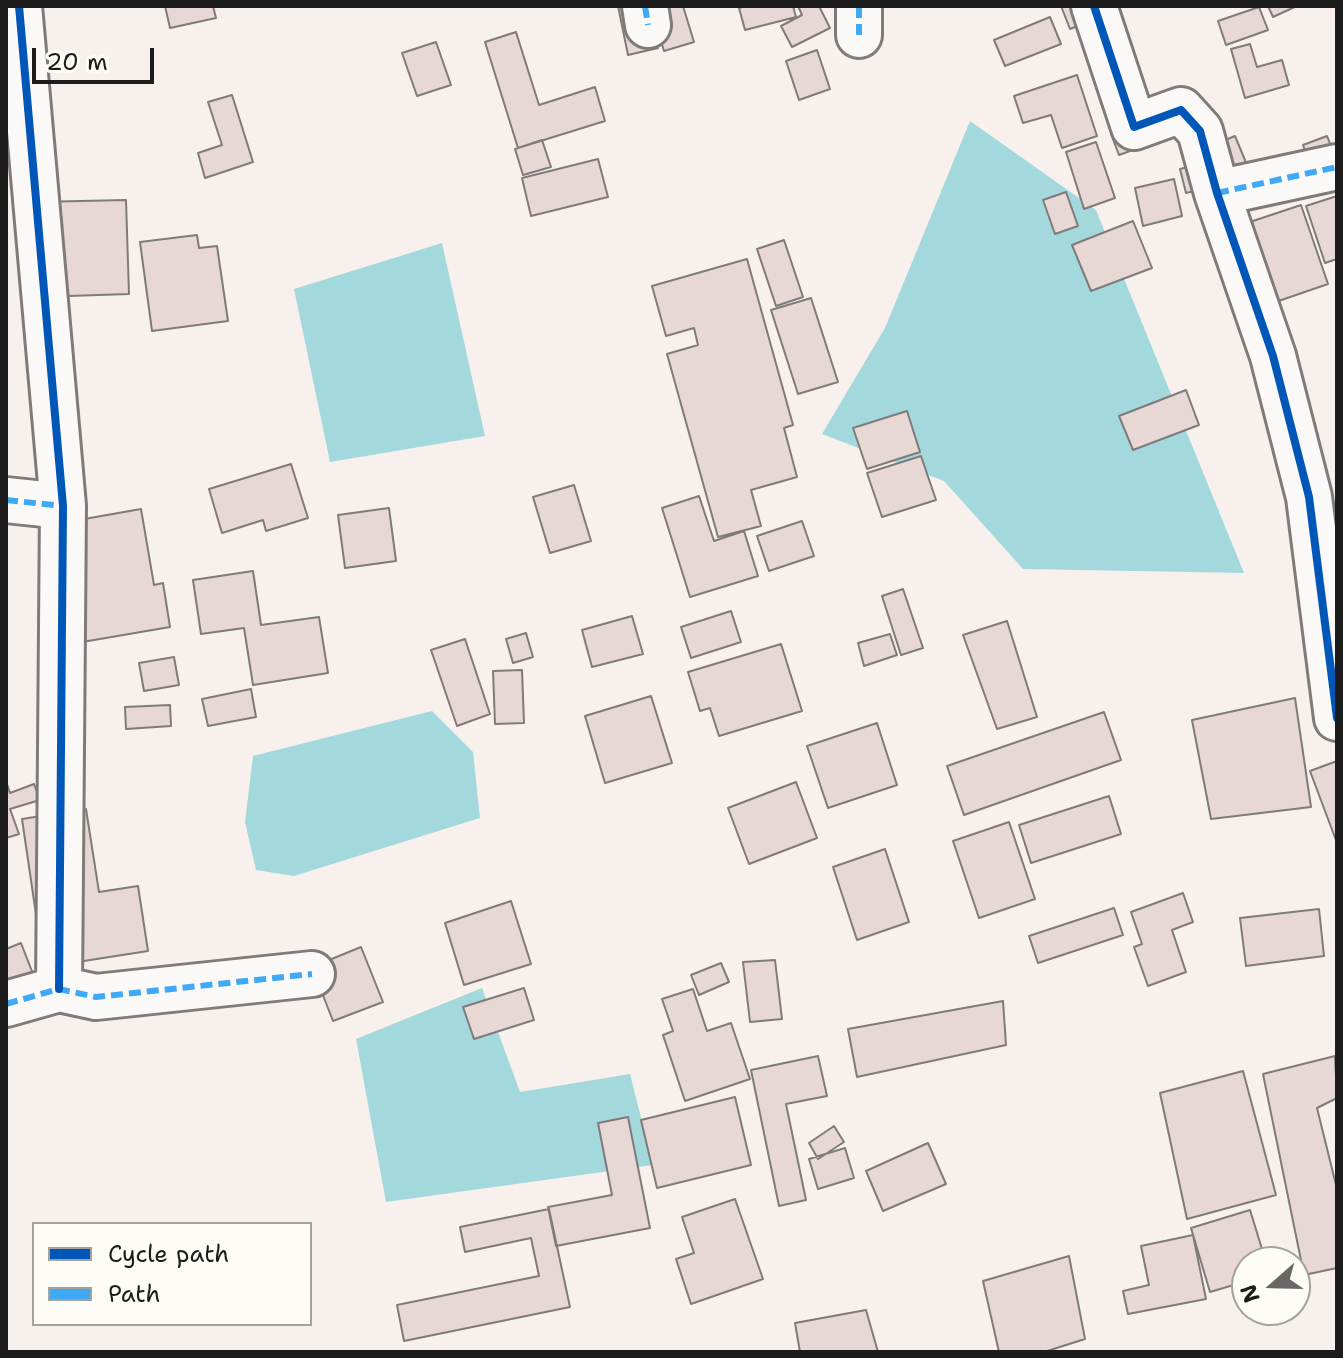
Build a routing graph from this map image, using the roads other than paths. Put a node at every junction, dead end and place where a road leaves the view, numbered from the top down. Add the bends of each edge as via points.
1 (19, 6) edge
2 (1094, 6) edge
3 (1337, 167) edge
4 (1217, 193) junction
5 (6, 500) edge
6 (63, 506) junction
7 (1337, 718) edge
8 (312, 974) dead end
9 (59, 989) junction
10 (6, 1004) edge

1 - 6 street
2 - 4 street via 1134,127 1181,110 1200,131
3 - 4 street
4 - 7 street via 1273,356 1309,497
5 - 6 street
6 - 9 street
8 - 9 street via 96,997
9 - 10 street

